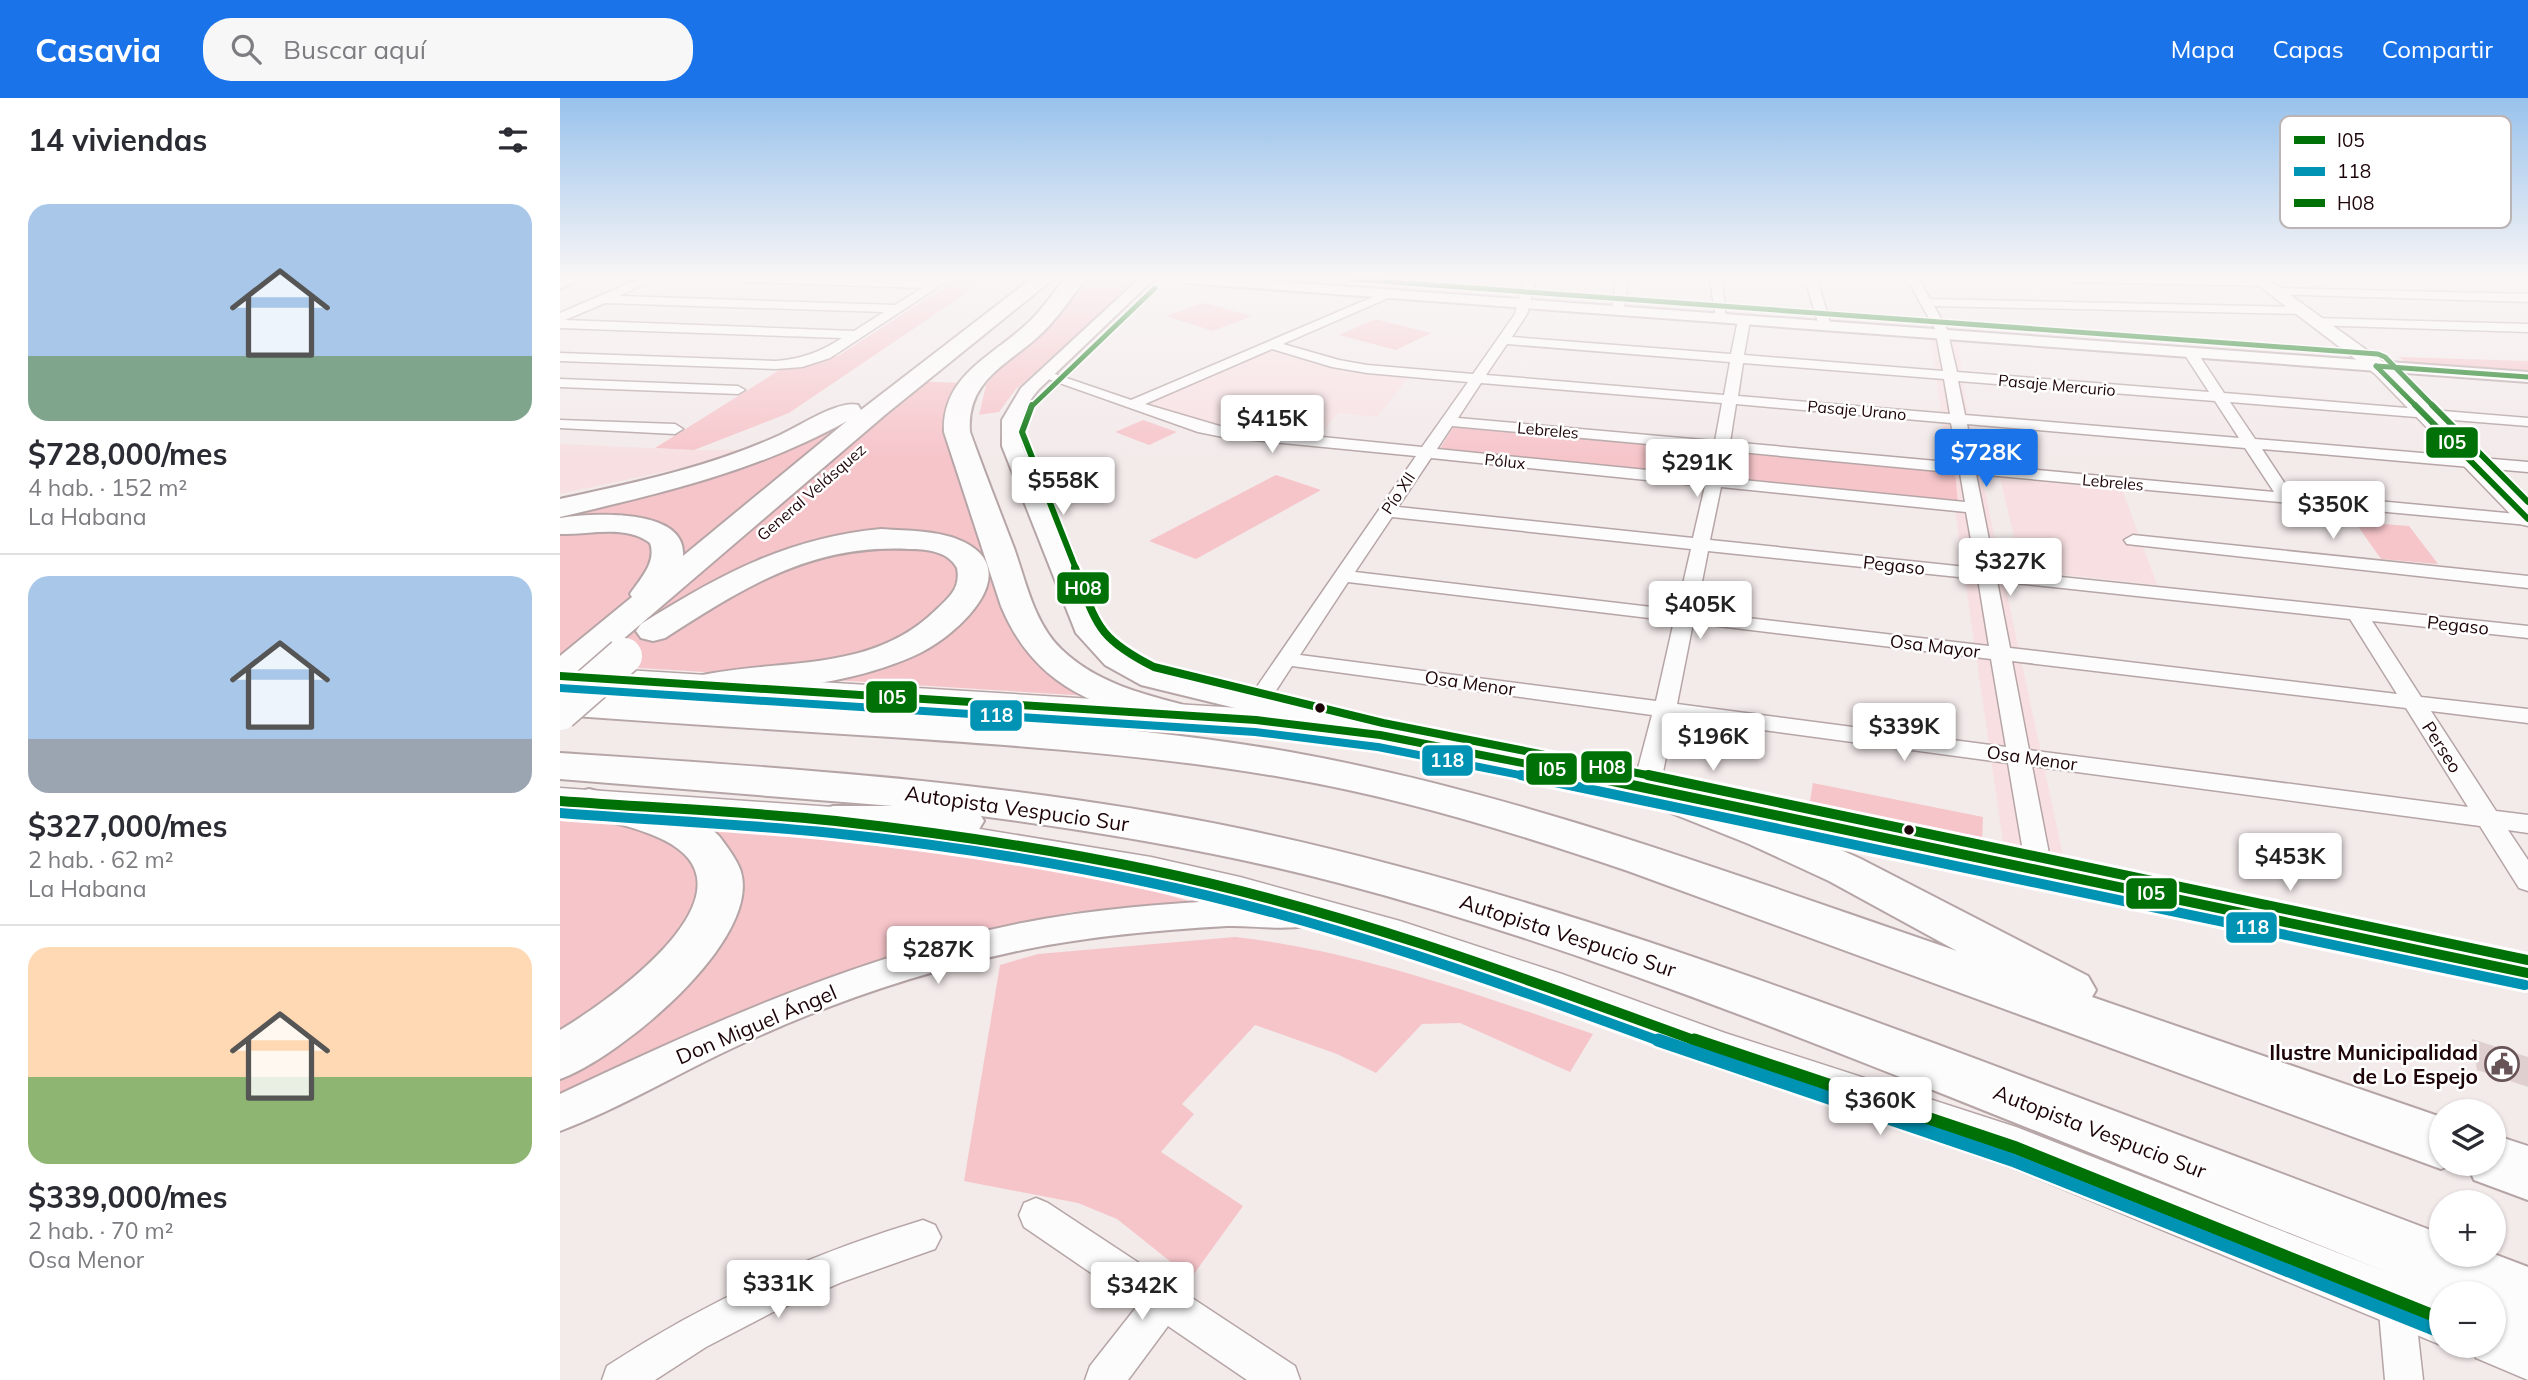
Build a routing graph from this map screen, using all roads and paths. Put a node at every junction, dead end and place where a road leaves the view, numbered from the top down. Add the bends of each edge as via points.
1 (849, 339) edge
2 (961, 339) edge
3 (964, 339) edge
4 (993, 339) edge
5 (1022, 339) edge
6 (1083, 339) edge
7 (1286, 339) edge
8 (1741, 339) edge
9 (1943, 339) edge
10 (2009, 339) edge
11 (2338, 339) edge
12 (1503, 340) joint
13 (1272, 345) junction
14 (2190, 352) junction
15 (560, 357) edge
16 (1737, 359) junction
17 (2376, 366) junction
18 (1044, 375) junction
19 (1950, 376) junction
20 (2528, 377) edge
21 (1476, 378) junction
22 (560, 383) edge
23 (738, 390) dead end
24 (2220, 397) junction
25 (1730, 400) junction
26 (1131, 405) junction
27 (2426, 414) junction
28 (1958, 419) junction
29 (1447, 421) junction
30 (2528, 422) edge
31 (560, 424) edge
32 (675, 429) dead end
33 (2250, 443) junction
34 (1722, 446) junction
35 (1426, 452) junction
36 (2473, 462) junction
37 (2528, 467) edge
38 (1967, 469) junction
39 (1712, 482) junction
40 (2286, 498) junction
41 (560, 508) edge
42 (1974, 508) junction
43 (1386, 511) junction
44 (2528, 520) edge
45 (560, 526) edge
46 (2133, 540) dead end
47 (1699, 544) junction
48 (1986, 575) junction
49 (1342, 576) junction
50 (2528, 582) edge
51 (2357, 614) junction
52 (1684, 616) junction
53 (641, 623) junction
54 (2528, 632) edge
55 (2000, 654) junction
56 (1286, 659) junction
57 (568, 668) edge
58 (706, 685) junction
59 (2414, 703) junction
60 (560, 704) edge
61 (1256, 704) junction
62 (1665, 709) junction
63 (560, 712) edge
64 (1179, 715) junction
65 (2528, 716) edge
66 (1380, 735) junction
67 (2019, 756) junction
68 (560, 766) edge
69 (1645, 787) junction
70 (575, 802) edge
71 (2488, 818) junction
72 (833, 821) junction
73 (2528, 824) edge
74 (1294, 856) junction
75 (2039, 869) junction
76 (2528, 881) edge
77 (1332, 916) junction
78 (2528, 973) edge
79 (560, 1057) edge
80 (2210, 1060) junction
81 (560, 1112) edge
82 (2429, 1139) edge
83 (2506, 1165) edge
84 (2528, 1173) edge
85 (1036, 1215) dead end
86 (923, 1237) dead end
87 (2528, 1297) edge
88 (2396, 1300) junction
89 (1163, 1302) junction
90 (2429, 1314) edge
91 (2506, 1345) edge
92 (2528, 1354) edge
93 (621, 1380) edge
94 (1104, 1380) edge
95 (1281, 1380) edge
96 (2404, 1380) edge

1 - 15 street via 815,359 776,365
2 - 41 highway via 836,418 787,442 682,478
3 - 53 highway, General Velásquez via 877,409
4 - 53 highway, General Velásquez
5 - 64 highway via 970,383 959,399 954,420 1017,601 1039,646 1055,663 1087,684 1139,706
6 - 18 street
7 - 13 street
8 - 16 street
9 - 19 street
10 - 14 street
11 - 17 main road
12 - 16 street, Pasaje Mercurio
12 - 21 street, Pío XII
13 - 21 street, Pasaje Urano via 1354,367
13 - 26 street
14 - 17 street
14 - 24 street
16 - 19 street, Pasaje Mercurio
16 - 25 street
17 - 20 street
17 - 27 main road
18 - 26 street, Pólux
18 - 61 street via 1018,404 1010,421 1010,438 1088,633 1114,660 1140,674
19 - 24 street, Pasaje Mercurio
19 - 28 street
21 - 25 street, Pasaje Urano
21 - 29 street, Pío XII
22 - 23 street
24 - 27 street, Pasaje Mercurio
24 - 33 street
25 - 28 street, Pasaje Urano
25 - 34 street
26 - 35 street, Pólux via 1204,429
27 - 30 street, Pasaje Mercurio
27 - 36 main road
28 - 33 street, Pasaje Urano
28 - 38 street
29 - 34 street, Lebreles
29 - 35 street, Pío XII
31 - 32 street
33 - 36 street, Pasaje Urano
33 - 40 street
34 - 38 street, Lebreles
34 - 39 street
35 - 39 street, Pólux
35 - 43 street, Pío XII
36 - 37 street, Pasaje Urano
36 - 44 main road
38 - 40 street, Lebreles
38 - 42 street
39 - 42 street, Pólux
39 - 47 street
40 - 44 street, Lebreles
42 - 48 street
43 - 47 street, Pegaso
43 - 49 street, Pío XII
45 - 53 highway via 624,524 647,528 662,537 668,550
46 - 50 street
47 - 48 street, Pegaso
47 - 52 street
48 - 51 street, Pegaso
48 - 55 street
49 - 52 street, Osa Mayor
49 - 56 street, Pío XII
51 - 54 street, Pegaso
51 - 59 street, Perseo
52 - 55 street, Osa Mayor
52 - 62 street
53 - 57 highway, General Velásquez
53 - 58 highway via 747,574 827,546 882,539 925,541 950,547 971,565 972,587 959,607 935,628 900,648 833,669
53 - 63 highway, General Velásquez, bridge via 624,656
55 - 59 street, Osa Mayor
55 - 67 street
56 - 61 street, Pío XII
56 - 62 street, Osa Menor
57 - 58 main road
58 - 64 main road
59 - 65 street, Osa Mayor
59 - 71 street, Perseo
60 - 80 highway via 1124,741 1365,781 1577,838
61 - 66 street
62 - 67 street, Osa Menor
62 - 69 street
64 - 66 main road
66 - 69 main road
67 - 71 street, Osa Menor
67 - 75 street
68 - 74 highway, Autopista Vespucio Sur via 795,782 1017,805
69 - 75 main road
69 - 80 highway via 1744,824 1845,870
70 - 72 main road
70 - 79 highway via 690,836 717,863 721,885 705,929 677,967 630,1011
71 - 73 street, Osa Menor
71 - 76 street, Perseo
72 - 74 highway via 995,823
72 - 77 main road via 1085,858
74 - 87 highway, Autopista Vespucio Sur via 1530,920 1682,972
75 - 78 main road
77 - 81 street, Don Miguel Ángel via 1173,914 976,946 778,1011
77 - 88 main road via 1470,958 1723,1051 2016,1148
80 - 82 highway
83 - 84 highway
85 - 89 street
86 - 93 street via 779,1288 689,1335
88 - 90 main road
88 - 96 street
89 - 94 street
89 - 95 street
91 - 92 main road

